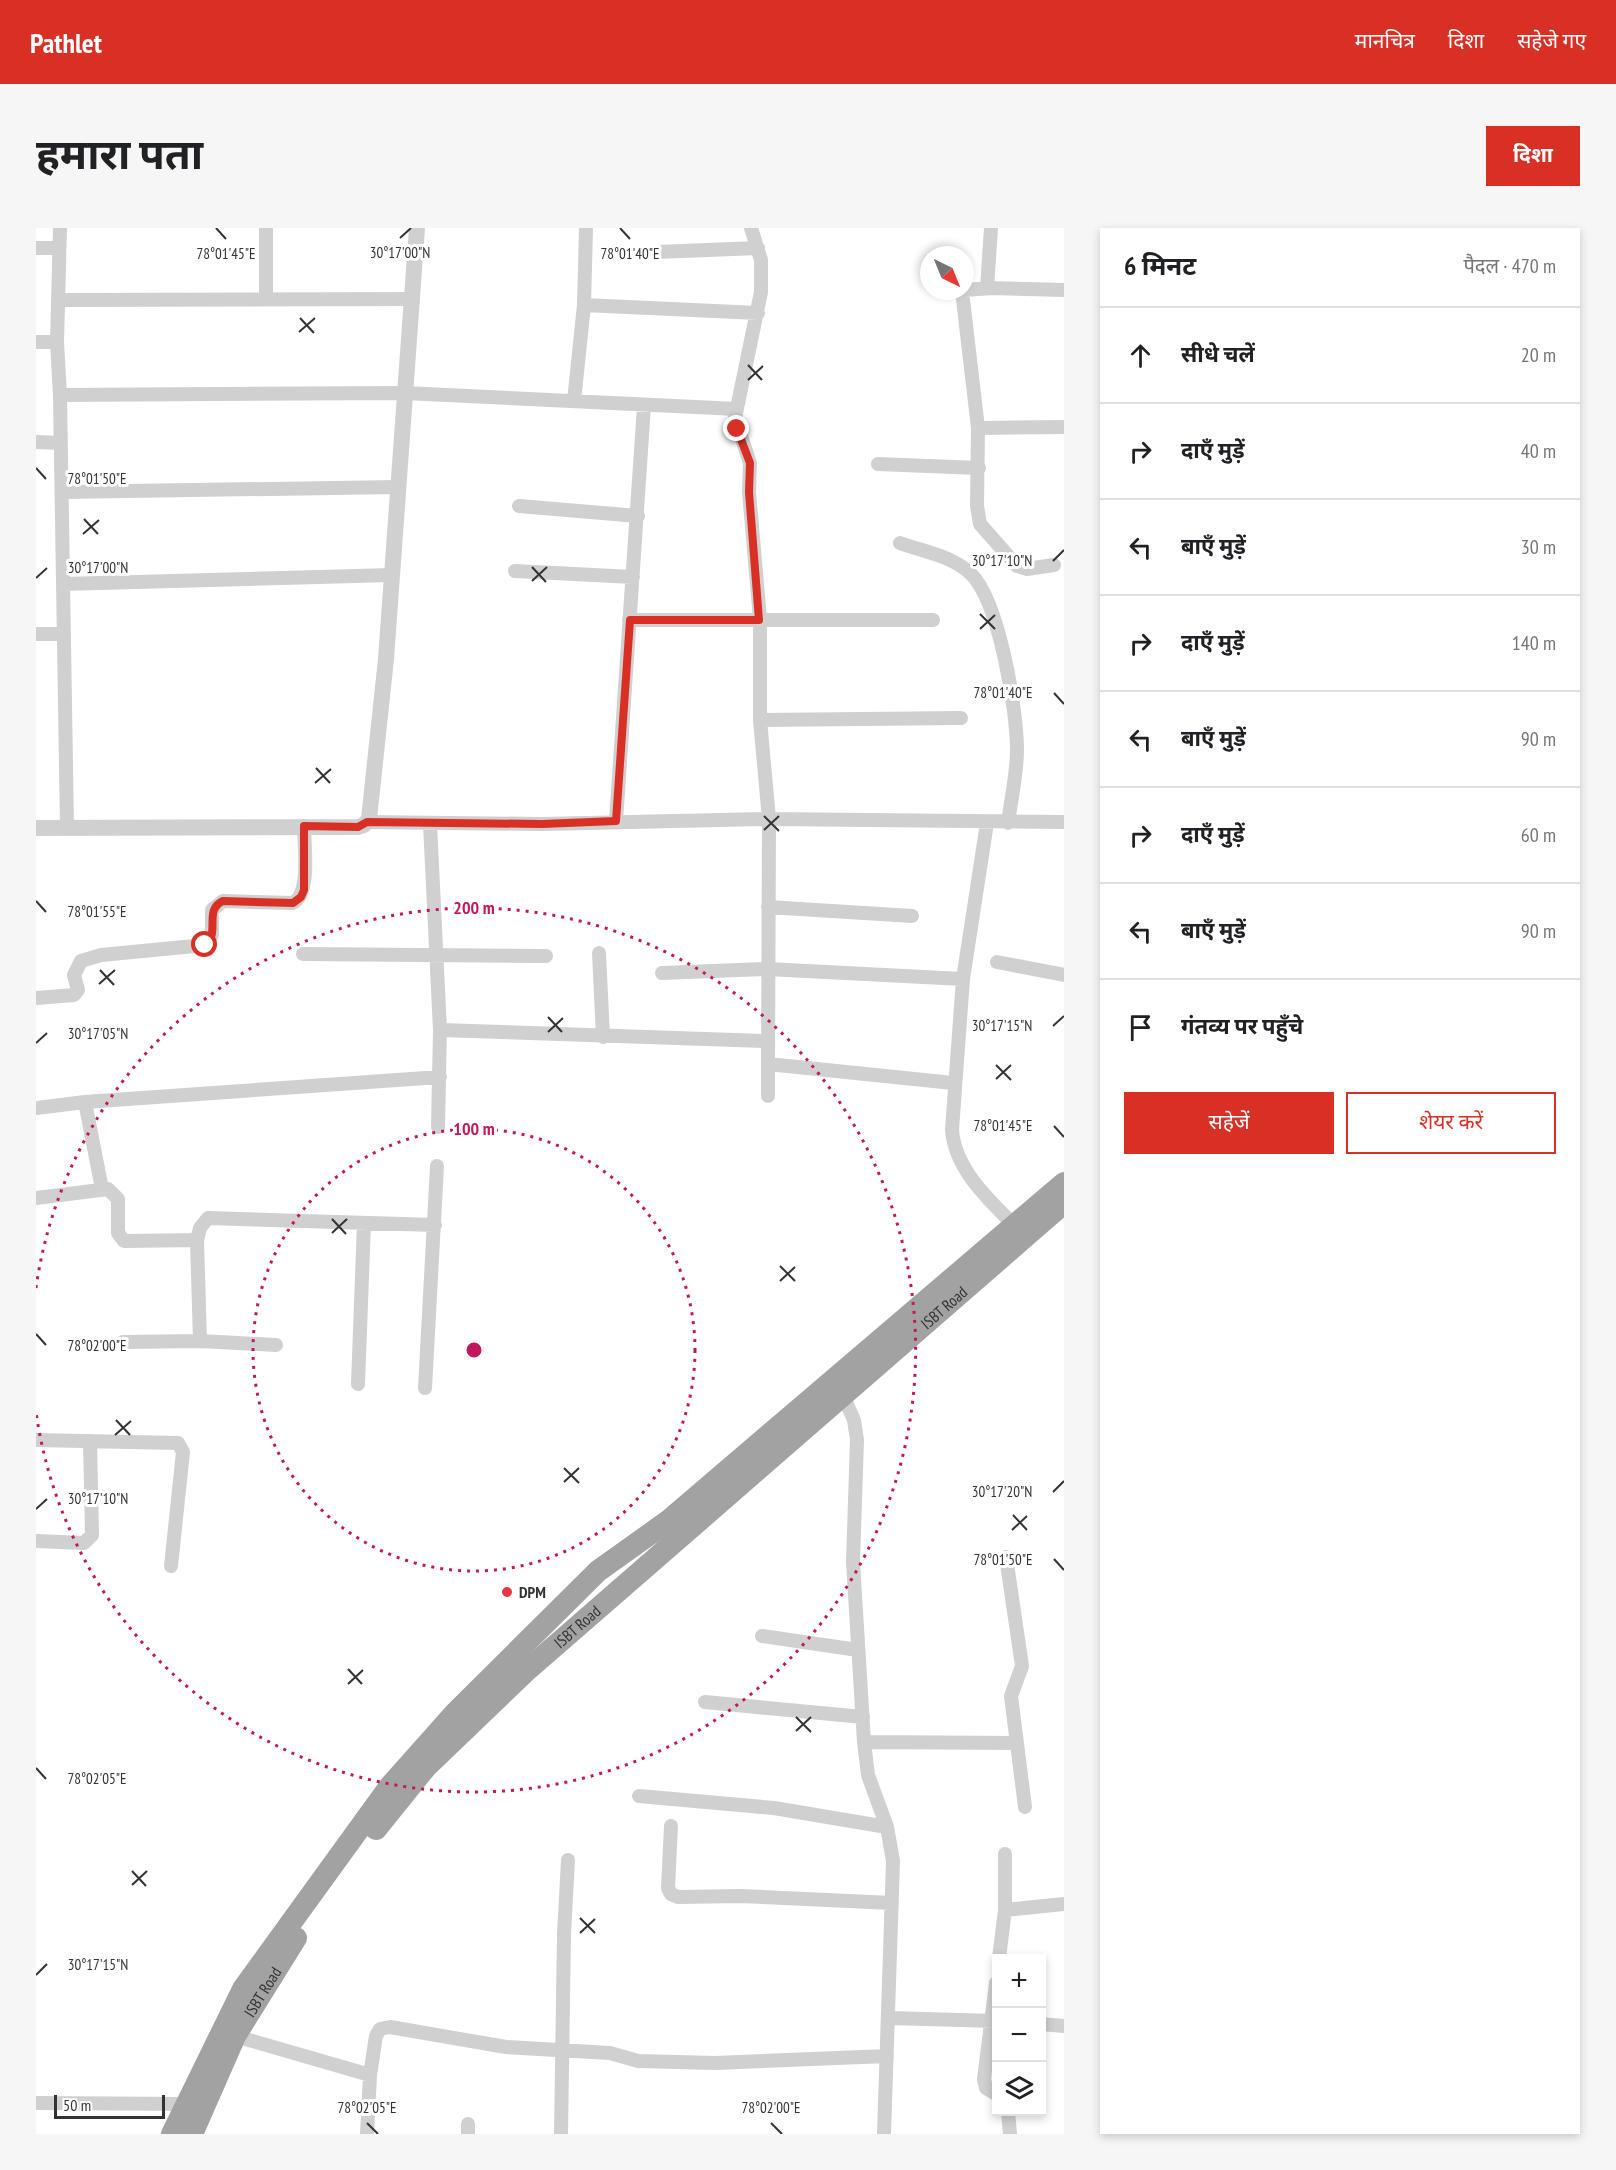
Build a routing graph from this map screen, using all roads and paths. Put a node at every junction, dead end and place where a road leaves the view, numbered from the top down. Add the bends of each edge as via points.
1 (60, 228) edge
2 (266, 228) edge
3 (417, 228) edge
4 (586, 228) edge
5 (751, 228) edge
6 (991, 228) edge
7 (36, 248) edge
8 (59, 248) junction
9 (758, 248) junction
10 (657, 252) dead end
11 (987, 288) junction
12 (974, 289) edge
13 (1064, 290) edge
14 (266, 298) junction
15 (411, 298) junction
16 (59, 300) junction
17 (965, 300) edge
18 (584, 305) junction
19 (758, 313) junction
20 (36, 342) edge
21 (57, 342) junction
22 (404, 393) junction
23 (60, 395) junction
24 (574, 401) junction
25 (644, 406) junction
26 (736, 409) junction
27 (1064, 427) edge
28 (978, 428) junction
29 (36, 442) edge
30 (61, 443) junction
31 (878, 464) dead end
32 (979, 468) junction
33 (398, 488) junction
34 (62, 492) junction
35 (519, 506) dead end
36 (638, 516) junction
37 (900, 543) dead end
38 (1054, 565) dead end
39 (515, 571) dead end
40 (392, 575) junction
41 (633, 577) junction
42 (63, 584) junction
43 (630, 620) junction
44 (759, 620) junction
45 (933, 620) dead end
46 (36, 634) edge
47 (64, 634) junction
48 (961, 718) dead end
49 (760, 720) junction
50 (769, 819) junction
51 (616, 821) junction
52 (367, 822) junction
53 (1064, 822) edge
54 (987, 823) junction
55 (1008, 823) junction
56 (430, 824) junction
57 (304, 826) junction
58 (36, 828) edge
59 (67, 828) junction
60 (768, 907) junction
61 (912, 916) dead end
62 (599, 953) dead end
63 (303, 954) dead end
64 (546, 956) dead end
65 (436, 957) junction
66 (998, 962) dead end
67 (766, 969) junction
68 (662, 973) dead end
69 (1064, 975) edge
70 (963, 979) junction
71 (36, 998) edge
72 (440, 1030) junction
73 (603, 1036) junction
74 (766, 1041) junction
75 (768, 1064) junction
76 (440, 1077) junction
77 (953, 1083) junction
78 (768, 1096) dead end
79 (85, 1102) junction
80 (36, 1108) edge
81 (438, 1127) dead end
82 (437, 1166) dead end
83 (1064, 1184) edge
84 (102, 1189) junction
85 (36, 1198) edge
86 (1064, 1203) edge
87 (364, 1223) junction
88 (435, 1225) junction
89 (1014, 1225) junction
90 (197, 1240) junction
91 (200, 1341) junction
92 (123, 1342) dead end
93 (276, 1345) dead end
94 (358, 1384) dead end
95 (839, 1387) junction
96 (425, 1388) dead end
97 (36, 1440) edge
98 (90, 1441) junction
99 (36, 1541) edge
100 (1006, 1557) dead end
101 (171, 1566) dead end
102 (762, 1636) dead end
103 (858, 1650) junction
104 (518, 1664) junction
105 (705, 1702) dead end
106 (863, 1717) junction
107 (864, 1742) junction
108 (1017, 1743) junction
109 (639, 1796) dead end
110 (1025, 1807) dead end
111 (671, 1826) dead end
112 (887, 1827) junction
113 (1005, 1854) dead end
114 (568, 1860) dead end
115 (892, 1903) junction
116 (1064, 1904) edge
117 (1005, 1910) junction
118 (1000, 1954) edge
119 (889, 2018) junction
120 (992, 2020) edge
121 (1046, 2024) edge
122 (1064, 2025) edge
123 (992, 2032) edge
124 (235, 2036) junction
125 (561, 2052) junction
126 (887, 2056) junction
127 (370, 2075) junction
128 (992, 2092) edge
129 (36, 2103) edge
130 (187, 2104) junction
131 (1008, 2116) edge
132 (172, 2134) edge
133 (192, 2134) edge
134 (367, 2134) edge
135 (561, 2134) edge
136 (884, 2134) edge
137 (1010, 2134) edge

1 - 8 street
2 - 14 street
3 - 15 street
4 - 18 street
5 - 9 street
6 - 11 street
7 - 8 street
8 - 16 street
9 - 10 street
9 - 19 street
11 - 12 street
11 - 13 street
14 - 15 street
14 - 16 street
15 - 22 street
16 - 21 street
17 - 28 street
18 - 19 street
18 - 24 street
19 - 26 street
20 - 21 street
21 - 23 street
22 - 23 street
22 - 24 street
22 - 33 street
23 - 30 street
24 - 25 street
25 - 26 street
25 - 36 street
26 - 44 street via 736,424 750,463
27 - 28 street
28 - 32 street
29 - 30 street
30 - 34 street
31 - 32 street
32 - 38 street via 978,518 986,532 1017,566 1027,569
33 - 34 street
33 - 40 street
34 - 42 street
35 - 36 street
36 - 41 street
37 - 55 street via 957,563 972,574 988,599 1016,721 1017,751
39 - 41 street
40 - 42 street
40 - 52 street
41 - 43 street
42 - 47 street
43 - 44 street
43 - 51 street
44 - 45 street
44 - 49 street
46 - 47 street
47 - 59 street
48 - 49 street
49 - 50 street
50 - 51 street
50 - 54 street
50 - 60 street
51 - 56 street
52 - 56 street
52 - 57 street via 358,827
53 - 55 street
54 - 55 street
54 - 70 street
56 - 65 street
57 - 59 street
57 - 71 street via 304,890 299,900 223,901 212,910 212,935 205,945 101,955 81,961 74,975 78,990 74,995
58 - 59 street
60 - 61 street
60 - 67 street
62 - 73 street
63 - 65 street
64 - 65 street
65 - 72 street
66 - 69 street
67 - 68 street
67 - 70 street
67 - 74 street
70 - 77 street
72 - 73 street
72 - 76 street
73 - 74 street
74 - 75 street
75 - 77 street
75 - 78 street
76 - 79 street
76 - 81 street
77 - 89 street via 952,1130 957,1153 983,1194
79 - 80 street
79 - 84 street
82 - 88 street
83 - 89 highway
84 - 85 street
84 - 90 street via 116,1195 118,1233 124,1241
86 - 95 highway, ISBT Road
87 - 88 street
87 - 90 street via 214,1216 204,1222
87 - 94 street
88 - 96 street
89 - 95 highway
90 - 91 street
91 - 92 street
91 - 93 street
95 - 103 street via 854,1419 857,1440 853,1562
95 - 104 highway, ISBT Road
97 - 98 street
98 - 99 street via 92,1535 84,1542
98 - 101 street via 172,1441 181,1447
100 - 108 street via 1022,1666 1011,1696
102 - 103 street
103 - 106 street
104 - 124 highway, ISBT Road via 426,1767 322,1897
104 - 130 highway via 455,1713 390,1786 243,1989
105 - 106 street
106 - 107 street
107 - 108 street
107 - 112 street via 870,1784
108 - 110 street
109 - 112 street via 774,1808
111 - 115 street via 668,1888 674,1896
112 - 115 street via 893,1861
113 - 117 street
114 - 125 street
115 - 119 street
116 - 117 street
117 - 118 street
119 - 120 street
119 - 126 street
121 - 122 street
123 - 128 street via 984,2079 986,2088
124 - 127 street
124 - 133 highway, ISBT Road
125 - 126 street via 610,2053 638,2061 715,2062
125 - 127 street via 382,2028 376,2036
125 - 135 street
126 - 136 street
127 - 134 street
129 - 130 street
130 - 132 highway
131 - 137 street

